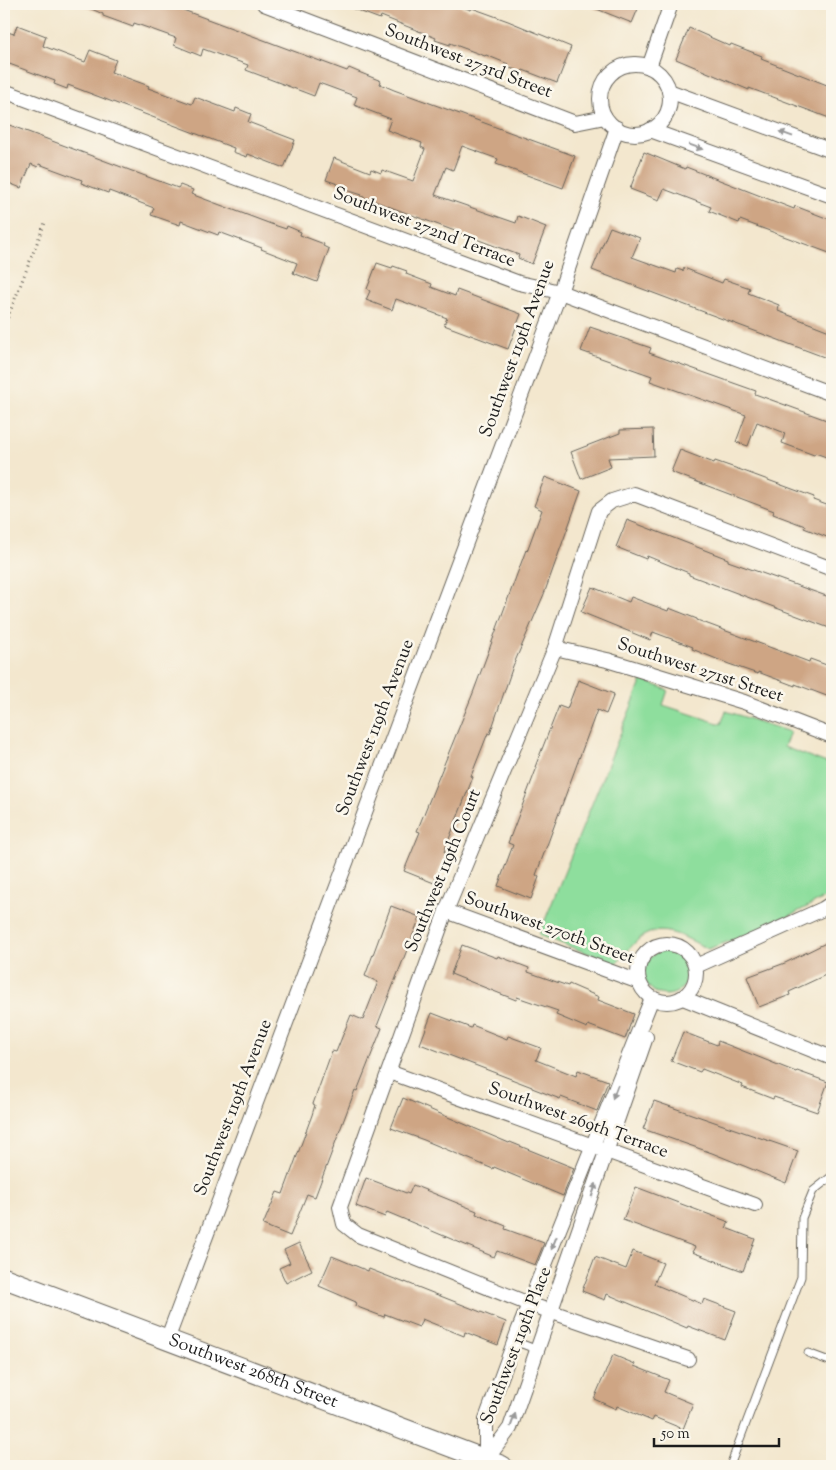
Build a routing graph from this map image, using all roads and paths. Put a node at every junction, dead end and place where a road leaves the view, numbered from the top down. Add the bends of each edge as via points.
1 (264, 4) edge
2 (671, 4) edge
3 (649, 66) junction
4 (4, 91) edge
5 (669, 91) junction
6 (605, 117) junction
7 (617, 128) junction
8 (650, 130) junction
9 (832, 151) edge
10 (832, 196) edge
11 (46, 220) dead end
12 (560, 292) junction
13 (4, 327) edge
14 (832, 394) edge
15 (832, 569) edge
16 (554, 648) junction
17 (832, 736) edge
18 (832, 903) edge
19 (446, 911) junction
20 (696, 966) junction
21 (639, 982) junction
22 (683, 998) junction
23 (656, 1000) junction
24 (832, 1058) edge
25 (389, 1072) junction
26 (594, 1146) junction
27 (608, 1151) junction
28 (832, 1177) edge
29 (754, 1205) dead end
30 (4, 1278) edge
31 (530, 1304) junction
32 (551, 1311) junction
33 (167, 1340) junction
34 (514, 1341) junction
35 (538, 1350) junction
36 (808, 1353) dead end
37 (688, 1359) dead end
38 (832, 1362) edge
39 (494, 1463) edge
40 (730, 1466) edge

1 - 6 street, Southwest 273rd Street via 576,122
2 - 3 street
3 - 5 street via 662,75
3 - 6 street via 630,64 610,74 600,94 600,106
4 - 12 street, Southwest 272nd Terrace via 519,283
5 - 8 street via 669,108 664,119
9 -> 5 street
6 - 7 street
7 - 8 street via 634,134
7 - 12 street, Southwest 119th Avenue
8 -> 10 street
11 - 13 path
12 - 14 street, Southwest 272nd Terrace
12 - 33 street, Southwest 119th Avenue
15 - 16 street, Southwest 119th Court via 634,494 612,501 599,511
16 - 17 street, Southwest 271st Street via 606,660 744,702
16 - 19 street, Southwest 119th Court
18 - 20 street
19 - 21 street, Southwest 270th Street
19 - 25 street, Southwest 119th Court
20 - 21 street via 686,950 668,944 659,945 650,949 639,964
20 - 22 street via 695,984
21 - 23 street
22 - 23 street via 668,1003
22 - 24 street
23 -> 26 street, Southwest 119th Place
23 - 27 street, Southwest 119th Place
25 - 26 street, Southwest 269th Terrace
25 - 31 street, Southwest 119th Court via 340,1208 344,1224 358,1235
26 - 27 street, Southwest 269th Terrace
26 -> 31 street, Southwest 119th Place
27 - 29 street, Southwest 269th Terrace
32 -> 27 street, Southwest 119th Place
28 - 40 lane via 813,1191 802,1218 801,1277
30 - 33 main road, Southwest 268th Street
31 - 32 street
31 - 34 street, Southwest 119th Place
32 - 35 street, Southwest 119th Place
32 - 37 street
33 - 39 main road, Southwest 268th Street
34 - 35 lane
34 - 39 street, Southwest 119th Place via 486,1419
39 -> 35 street, Southwest 119th Place
36 - 38 lane

